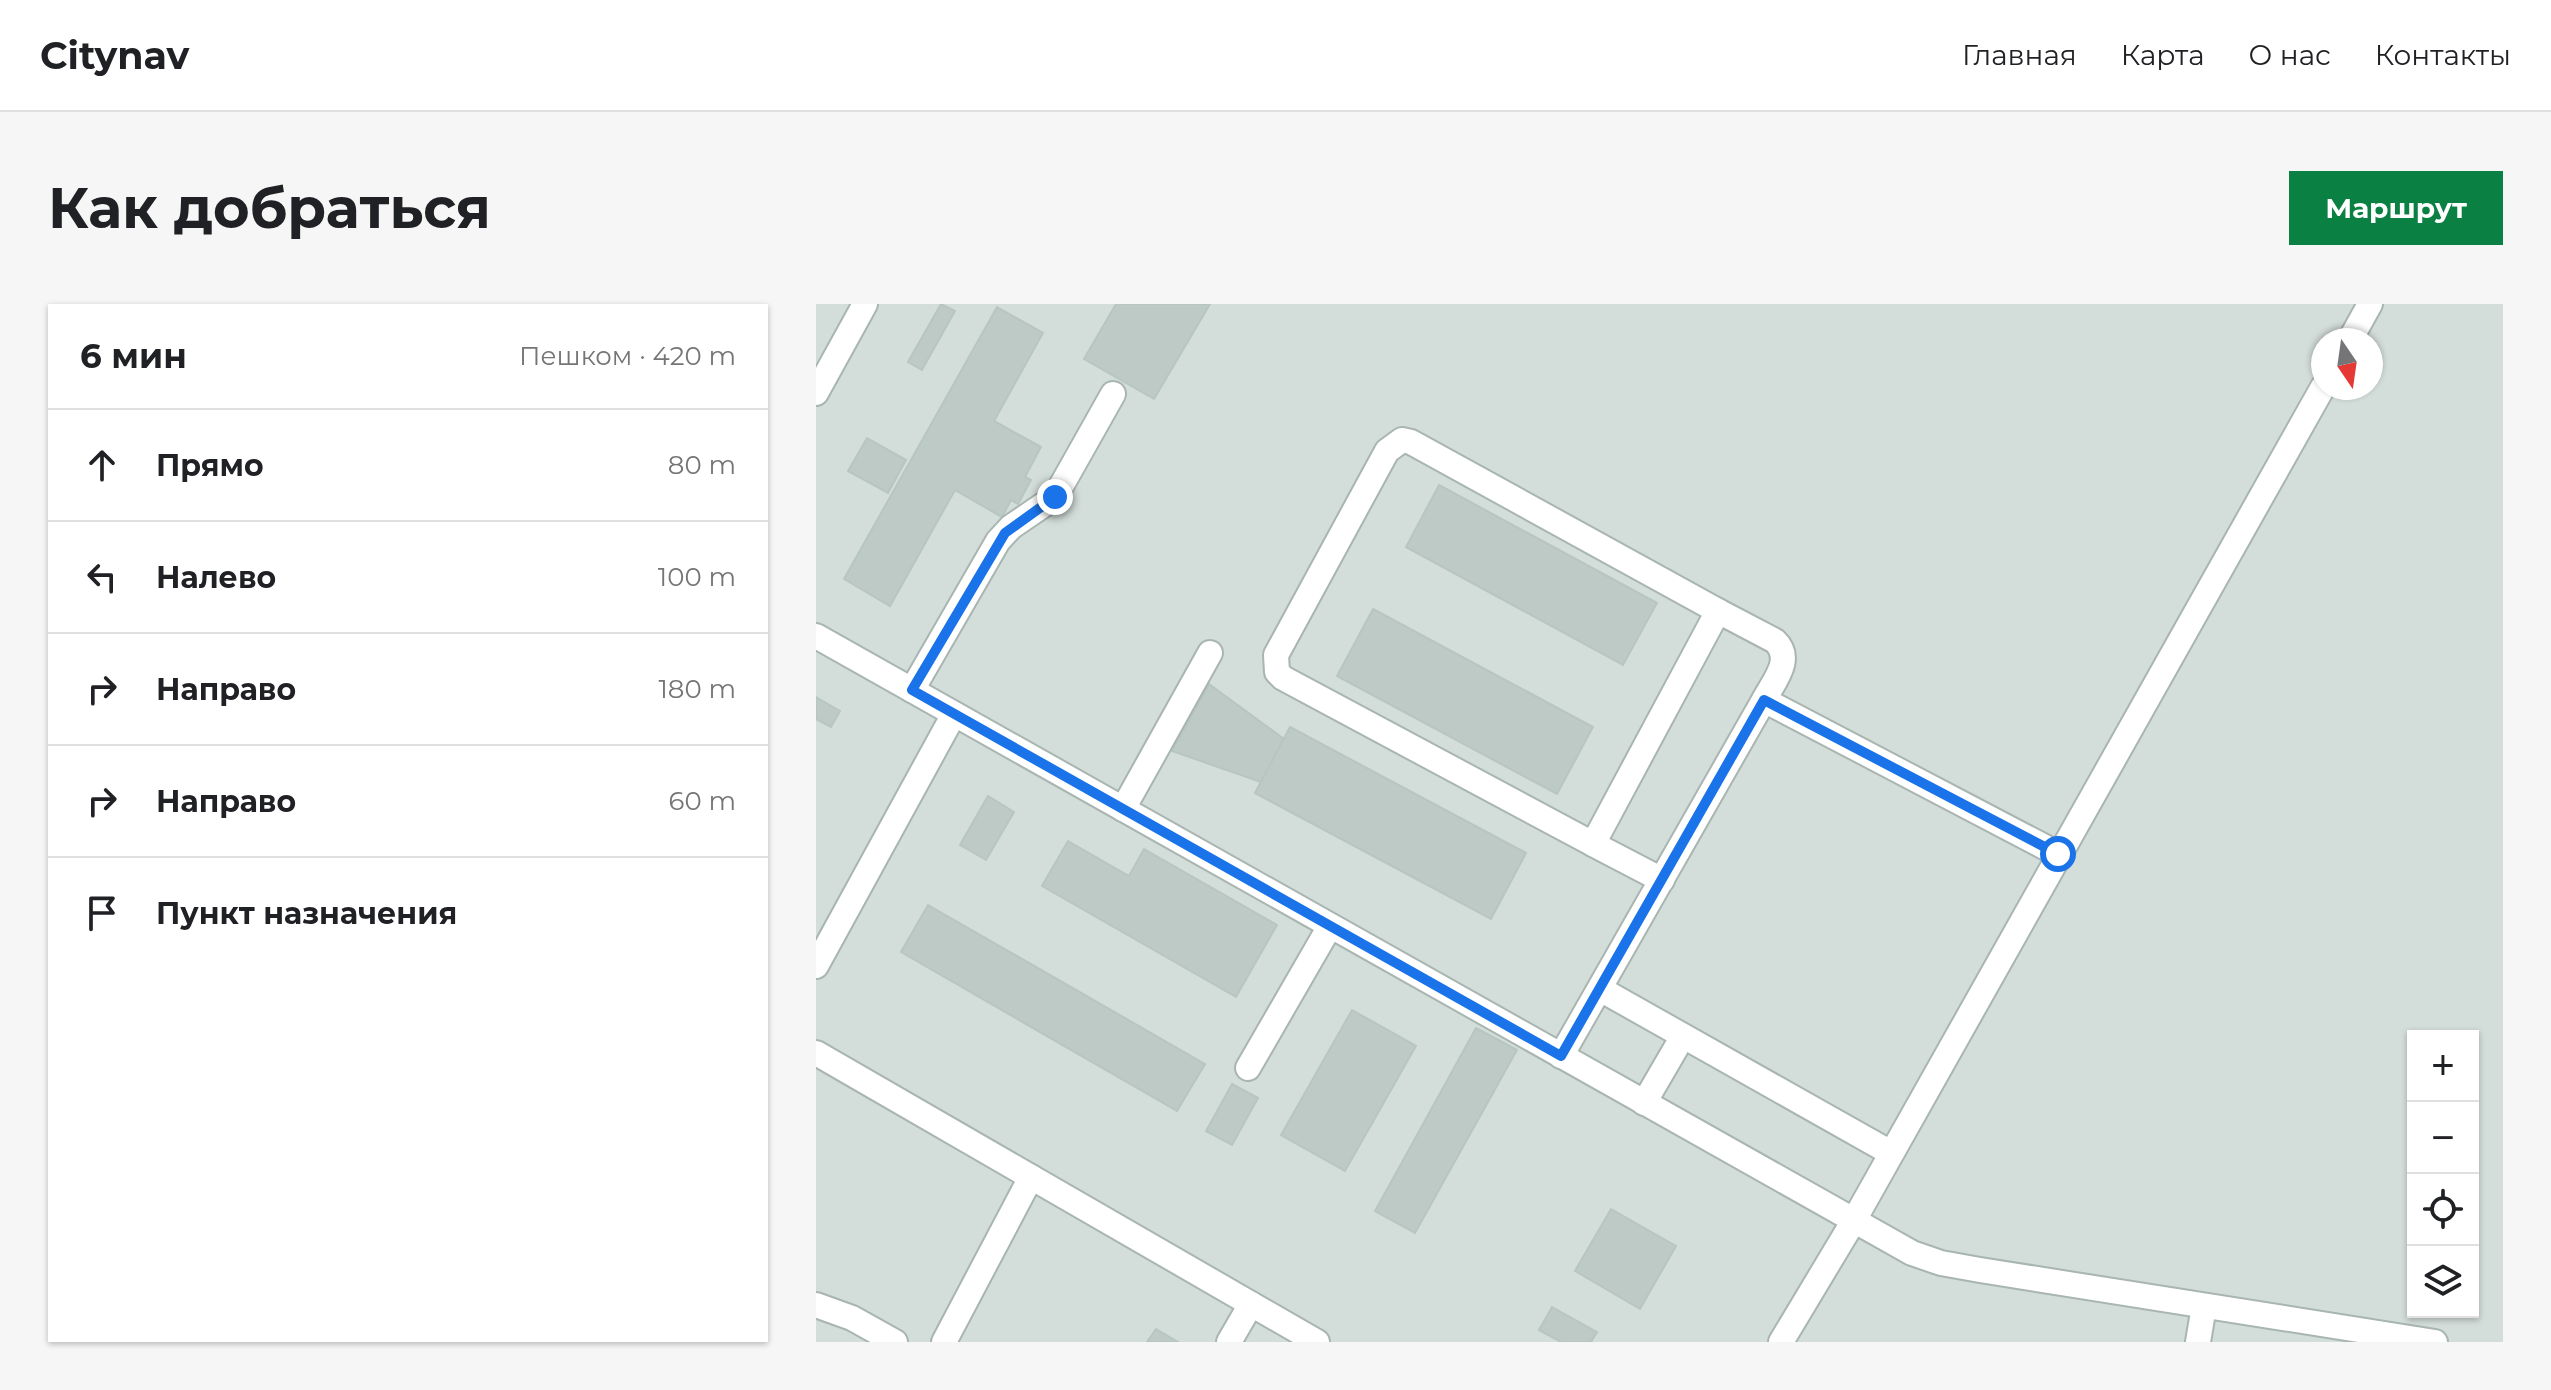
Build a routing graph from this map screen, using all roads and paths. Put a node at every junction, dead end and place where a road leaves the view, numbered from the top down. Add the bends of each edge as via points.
1 (865, 304) edge
2 (2370, 304) edge
3 (2357, 328) edge
4 (816, 393) edge
5 (1113, 394) dead end
6 (2316, 400) edge
7 (1718, 611) junction
8 (816, 636) edge
9 (1210, 653) dead end
10 (912, 690) junction
11 (1764, 700) junction
12 (954, 714) junction
13 (1123, 809) junction
14 (1593, 844) junction
15 (2058, 854) junction
16 (1662, 880) junction
17 (1330, 926) junction
18 (816, 966) edge
19 (1600, 989) junction
20 (1683, 1036) junction
21 (816, 1053) edge
22 (1561, 1056) junction
23 (1248, 1068) dead end
24 (1644, 1103) junction
25 (1891, 1153) junction
26 (1031, 1177) junction
27 (1853, 1222) junction
28 (1251, 1304) junction
29 (816, 1305) edge
30 (2204, 1306) junction
31 (895, 1342) edge
32 (944, 1342) edge
33 (1229, 1342) edge
34 (1317, 1342) edge
35 (1781, 1342) edge
36 (2198, 1342) edge
37 (2435, 1342) edge

1 - 4 street
2 - 3 street
5 - 10 street via 1055,497 998,541
6 - 15 street
7 - 11 street via 1782,648 1782,666
7 - 14 street
7 - 14 street via 1402,440 1387,451 1276,655 1283,678
8 - 10 street
9 - 13 street
10 - 12 street
11 - 15 street
11 - 16 street
12 - 13 street
12 - 18 street
13 - 17 street
14 - 16 street
15 - 25 street
16 - 19 street
17 - 22 street
17 - 23 street
19 - 20 street
19 - 22 street
20 - 24 street
20 - 25 street
21 - 26 street
22 - 24 street
24 - 27 street
25 - 27 street
26 - 28 street
26 - 32 street
27 - 30 street via 1941,1263
27 - 35 street
28 - 33 street
28 - 34 street
29 - 31 street
30 - 36 street
30 - 37 street

